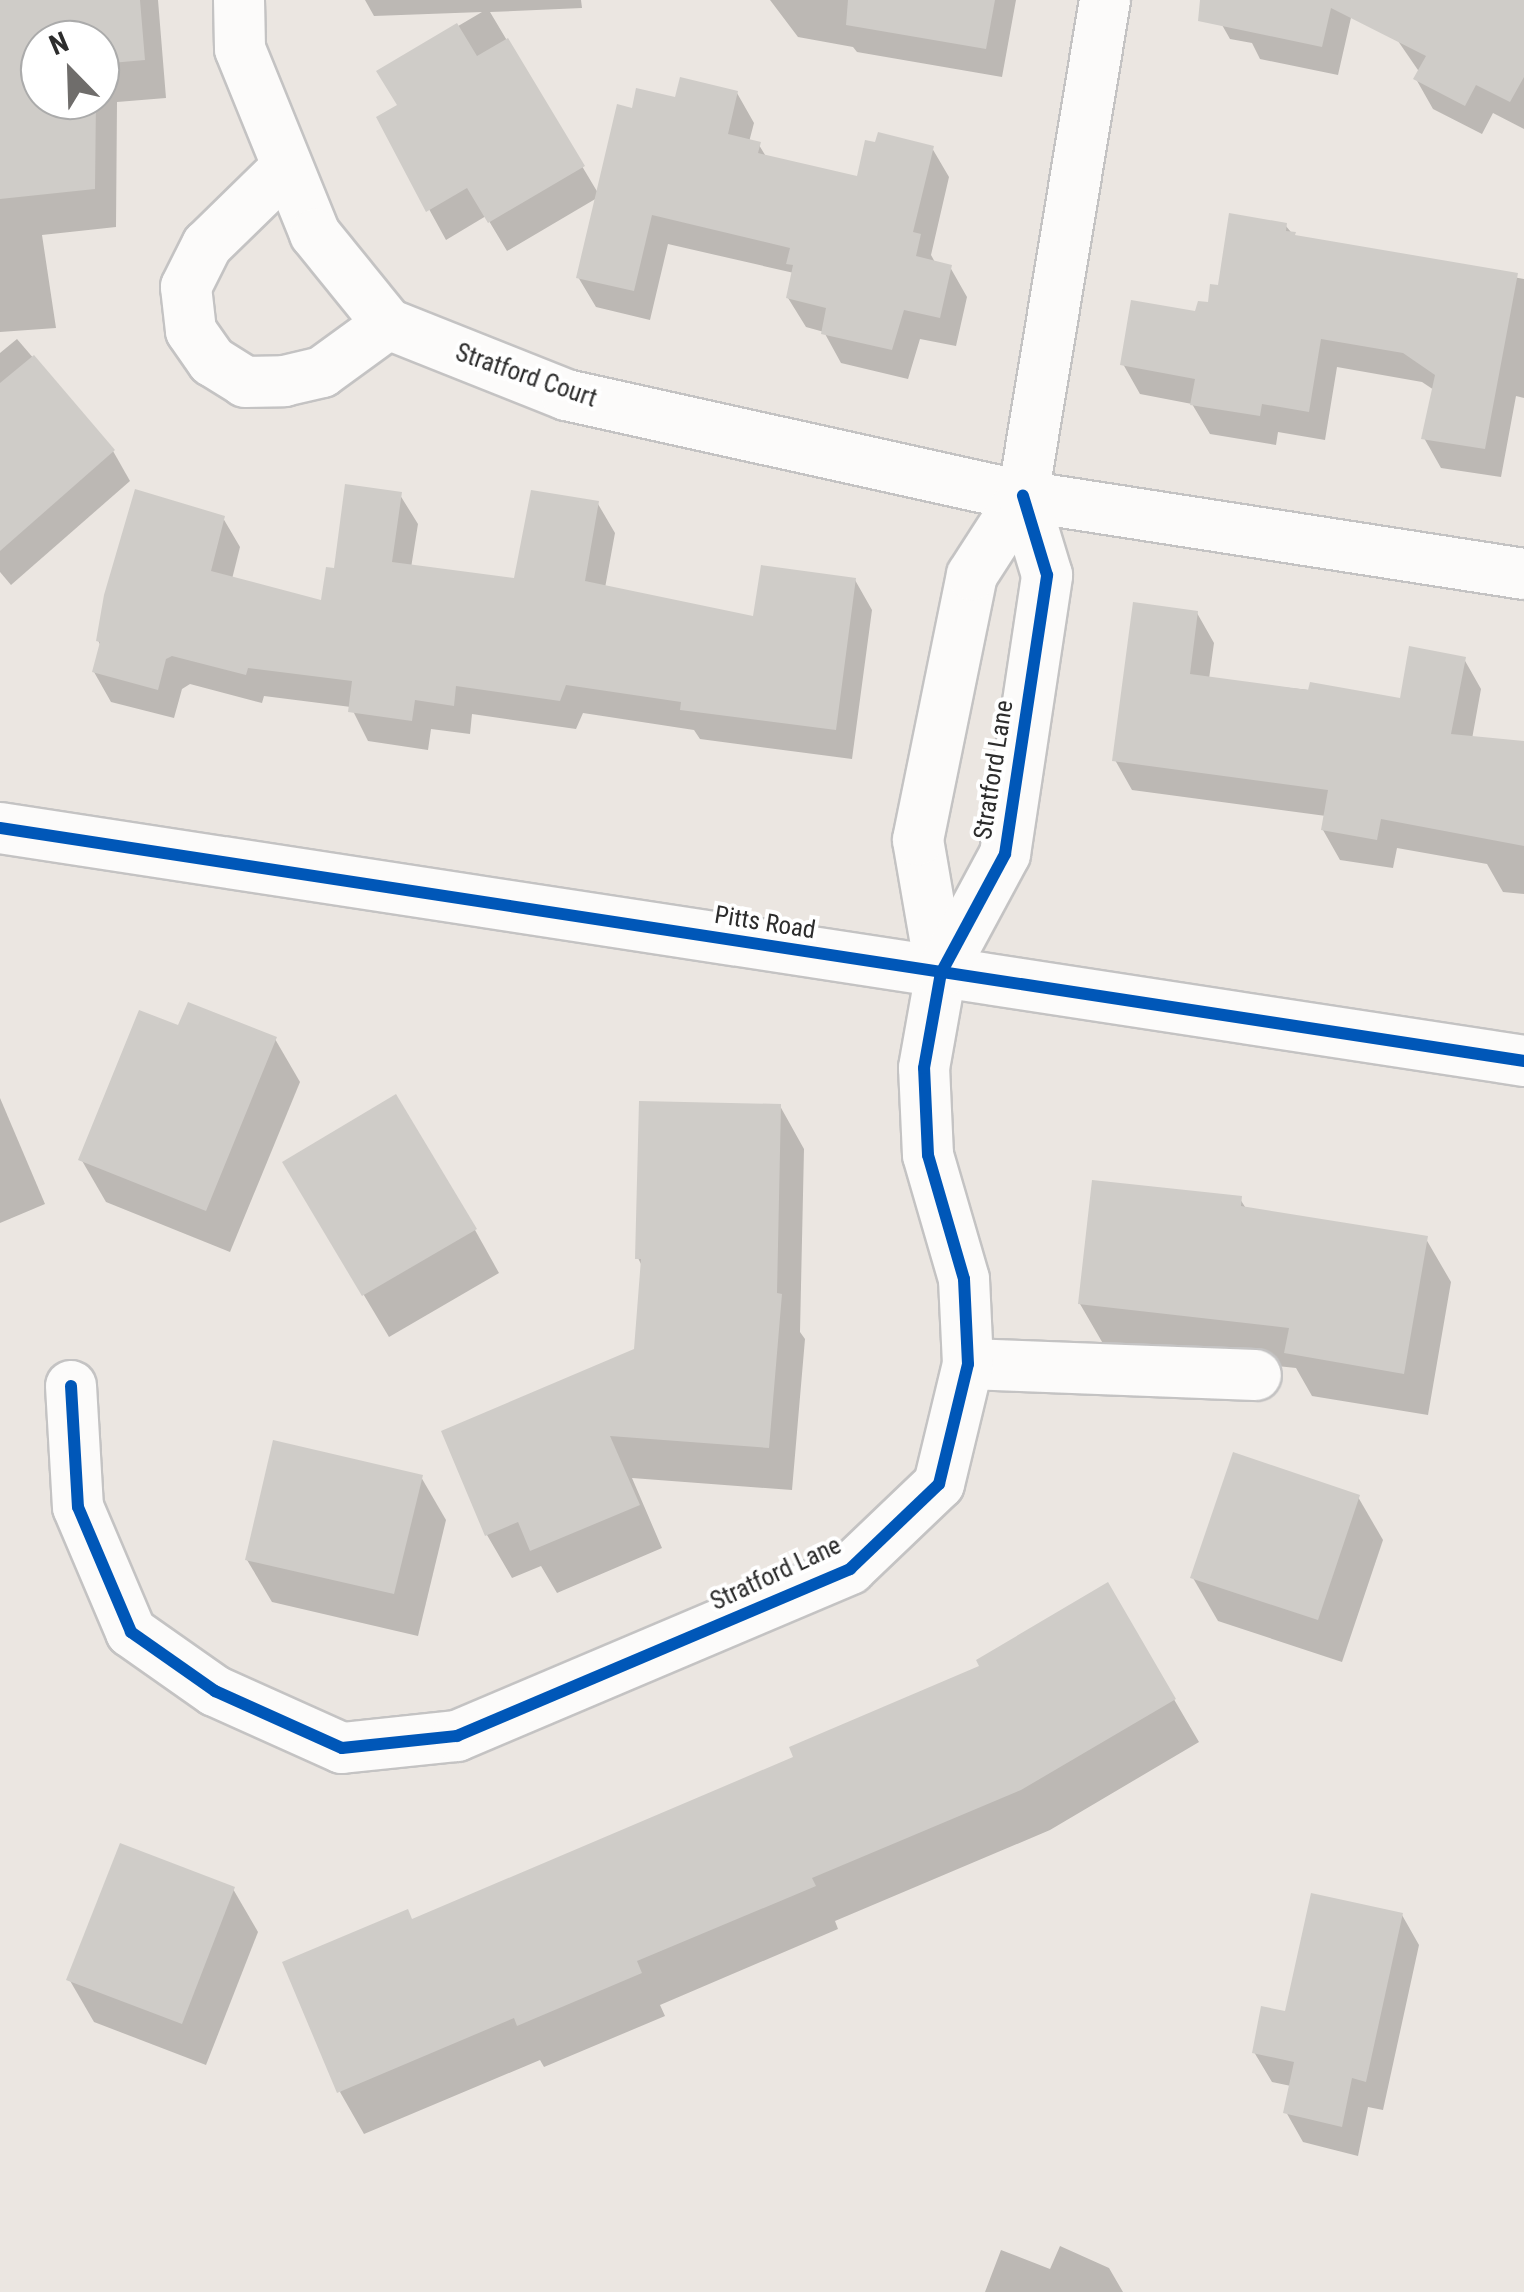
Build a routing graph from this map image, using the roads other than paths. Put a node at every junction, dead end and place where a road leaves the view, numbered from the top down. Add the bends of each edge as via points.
1 (240, 0) edge
2 (1106, 0) edge
3 (286, 168) junction
4 (388, 324) junction
5 (1023, 496) junction
6 (1524, 574) edge
7 (0, 828) edge
8 (941, 973) junction
9 (1524, 1062) edge
10 (968, 1364) junction
11 (1256, 1374) dead end
12 (71, 1386) dead end

1 - 3 street, Stratford Court via 240,49
2 - 5 street, Stratford Lane
3 - 4 street, Stratford Court via 316,234
3 - 4 street via 206,246 186,288 191,330 212,361 245,382 284,381 322,372
4 - 5 street, Stratford Court via 566,396
5 - 6 street
5 - 8 street, Stratford Lane via 1047,575 1004,854
5 - 8 street, Stratford Lane via 972,574 918,840
7 - 8 street, Pitts Road
8 - 9 street, Pitts Road
8 - 10 street, Stratford Lane via 924,1068 928,1155 964,1280
10 - 11 street
10 - 12 street, Stratford Lane via 939,1484 850,1569 457,1736 342,1748 215,1691 131,1632 78,1507

